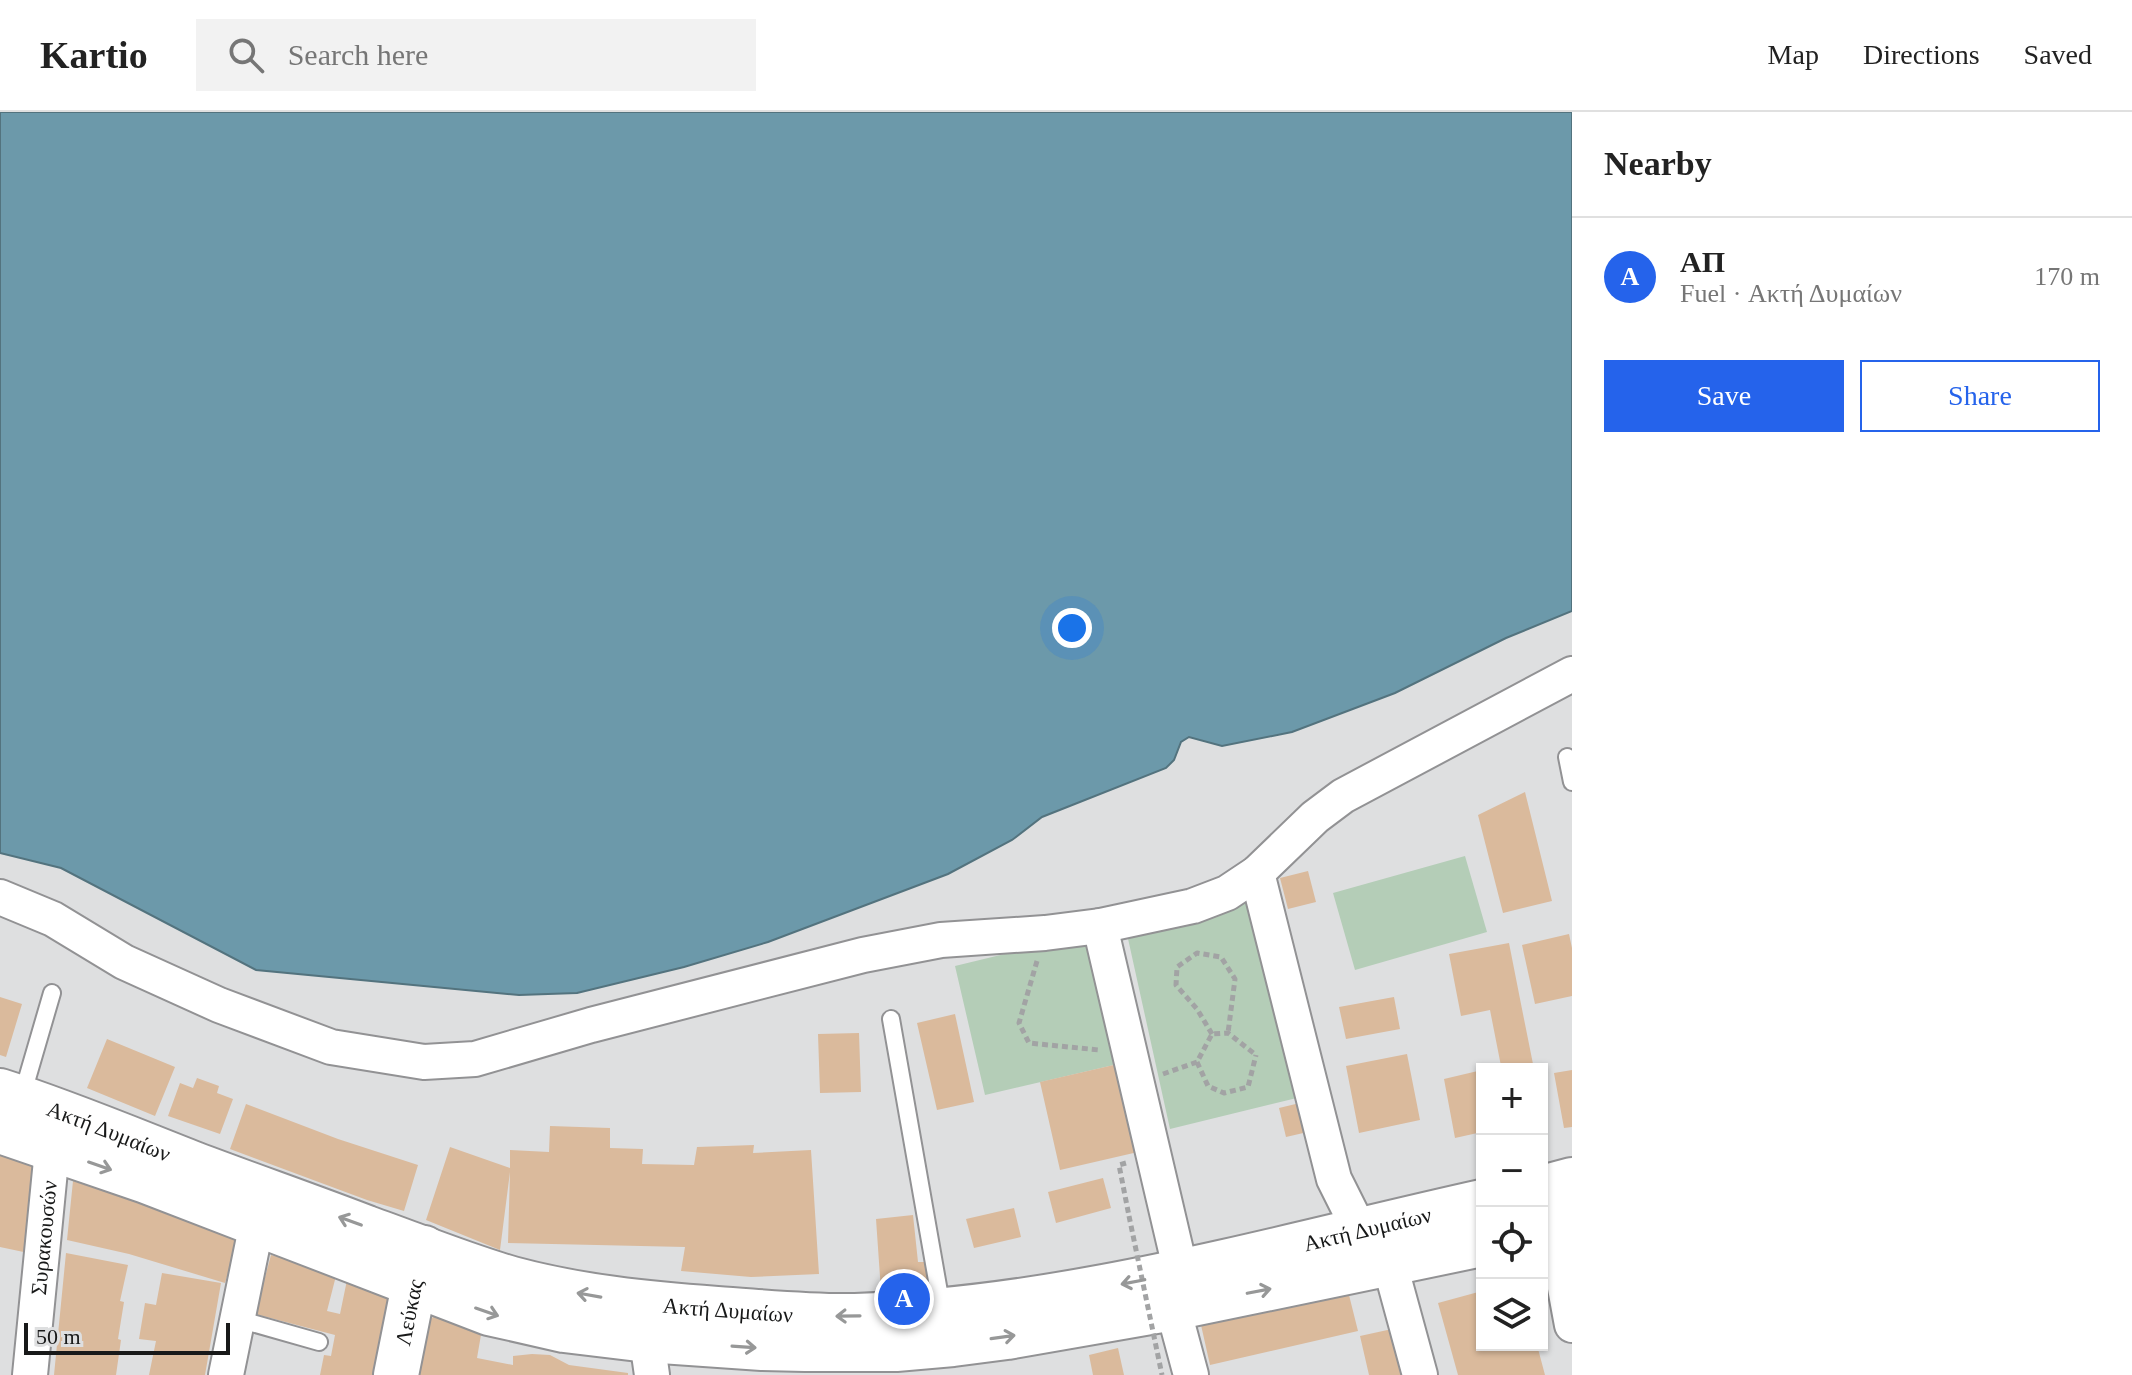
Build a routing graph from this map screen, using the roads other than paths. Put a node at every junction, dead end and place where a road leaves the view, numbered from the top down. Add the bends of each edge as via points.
1 (1572, 674) edge
2 (1567, 757) dead end
3 (1572, 782) edge
4 (1257, 873) junction
5 (0, 897) edge
6 (1100, 926) junction
7 (52, 993) dead end
8 (891, 1019) dead end
9 (7, 1106) edge
10 (52, 1150) junction
11 (1476, 1203) edge
12 (1555, 1206) edge
13 (257, 1223) junction
14 (1359, 1229) junction
15 (1476, 1245) edge
16 (1390, 1265) junction
17 (419, 1266) junction
18 (1177, 1290) junction
19 (943, 1310) junction
20 (238, 1319) junction
21 (1572, 1325) edge
22 (319, 1342) dead end
23 (649, 1358) edge
24 (838, 1362) edge
25 (30, 1375) edge
26 (226, 1375) edge
27 (396, 1375) edge
28 (1191, 1375) edge
29 (1420, 1375) edge

1 - 4 street via 1343,796
2 - 3 lane
4 - 6 street via 1227,893 1193,906
4 - 14 street via 1334,1179
5 - 6 street via 219,1005 331,1047 424,1062 475,1059 863,955 941,940
6 - 18 street
7 - 9 lane
8 - 19 lane
9 - 10 main road, Ακτή Δυμαίων
17 -> 9 main road, Ακτή Δυμαίων
10 -> 13 main road, Ακτή Δυμαίων
10 - 25 street, Συρακουσών
11 - 14 main road, Ακτή Δυμαίων
12 - 21 street
13 - 17 main road, Ακτή Δυμαίων
13 - 20 street
14 - 18 main road, Ακτή Δυμαίων
15 - 16 main road, Ακτή Δυμαίων
18 -> 16 main road, Ακτή Δυμαίων
16 - 29 street
19 -> 17 main road, Ακτή Δυμαίων via 815,1316 690,1307
17 -> 23 main road, Ακτή Δυμαίων via 489,1313
17 - 27 main road, Λεύκας
18 -> 19 main road, Ακτή Δυμαίων via 1049,1296
24 -> 18 main road, Ακτή Δυμαίων via 896,1349 980,1341
18 - 28 street
20 - 22 lane
20 - 26 street
23 -> 24 main road, Ακτή Δυμαίων via 762,1348

